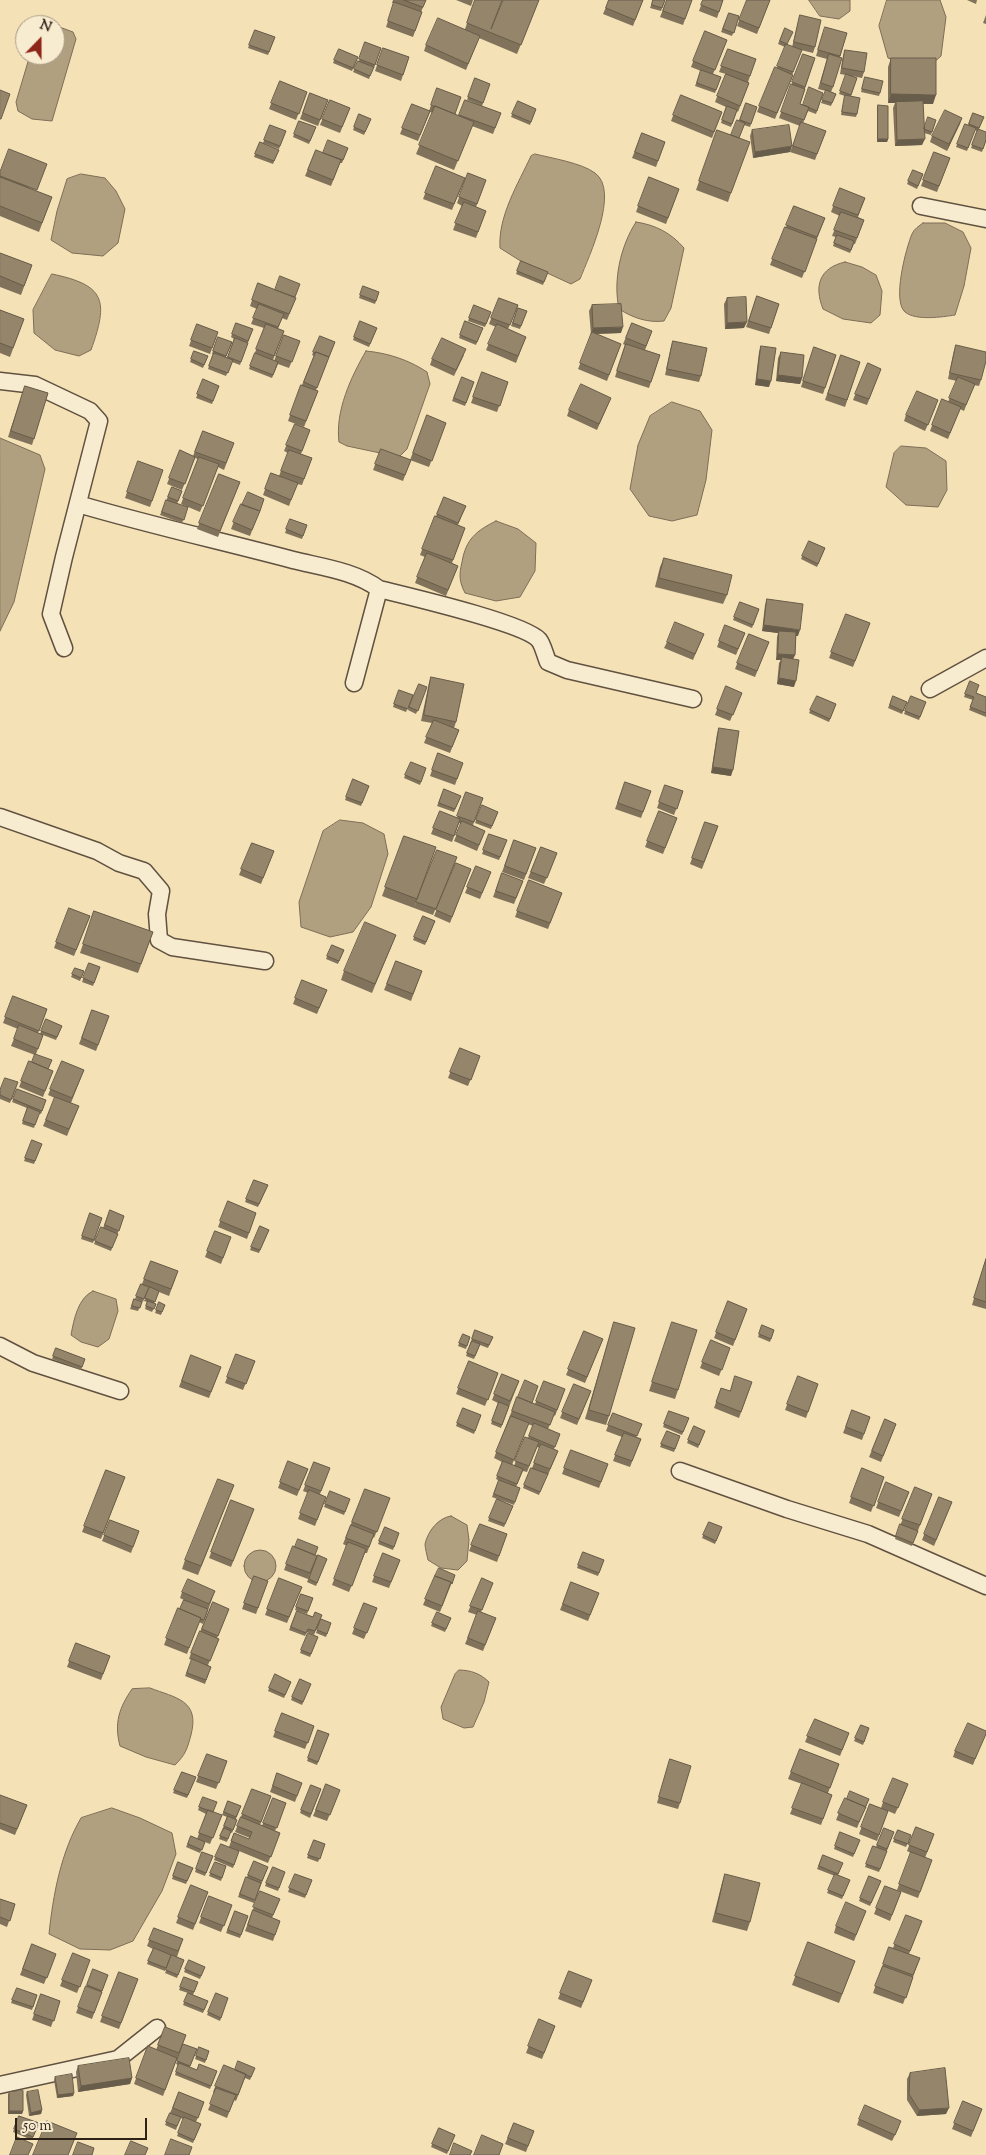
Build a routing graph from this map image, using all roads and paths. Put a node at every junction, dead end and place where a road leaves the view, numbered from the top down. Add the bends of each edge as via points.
1 (921, 206) dead end
2 (986, 219) edge
3 (0, 381) edge
4 (78, 504) junction
5 (379, 589) junction
6 (64, 648) dead end
7 (986, 658) edge
8 (354, 683) dead end
9 (930, 689) dead end
10 (693, 699) dead end
11 (0, 817) edge
12 (265, 961) dead end
13 (0, 1346) edge
14 (120, 1391) dead end
15 (680, 1471) dead end
16 (986, 1586) edge
17 (157, 2028) dead end
18 (0, 2085) edge

1 - 2 street
3 - 4 street via 35,385 90,411 99,422
4 - 5 street via 367,580
4 - 6 street via 52,614
5 - 8 street
5 - 10 street via 522,630 539,640 548,662 567,670
7 - 9 street
11 - 12 street via 144,871 161,891 157,914 160,940 172,947
13 - 14 street via 32,1363
15 - 16 street via 868,1534
17 - 18 street via 118,2060

